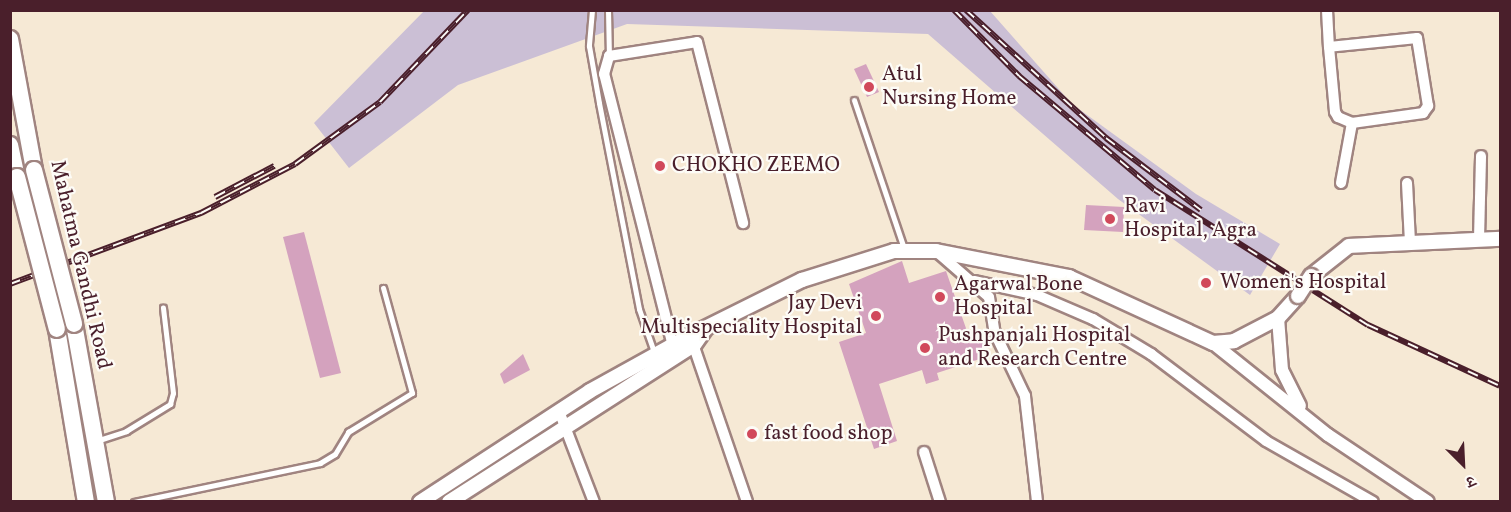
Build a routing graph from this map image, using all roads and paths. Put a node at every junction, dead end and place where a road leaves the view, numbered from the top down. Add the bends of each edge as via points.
1 (592, 10) edge
2 (608, 10) edge
3 (1327, 10) edge
4 (10, 39) edge
5 (1329, 47) junction
6 (609, 56) junction
7 (854, 100) dead end
8 (1352, 123) junction
9 (10, 145) edge
10 (1480, 156) dead end
11 (1341, 183) dead end
12 (1407, 183) dead end
13 (743, 223) dead end
14 (1479, 239) junction
15 (1500, 239) edge
16 (1410, 242) junction
17 (904, 249) junction
18 (936, 251) junction
19 (974, 281) junction
20 (383, 288) dead end
21 (163, 308) dead end
22 (1278, 318) junction
23 (66, 326) junction
24 (692, 340) junction
25 (1213, 344) junction
26 (674, 350) junction
27 (657, 361) junction
28 (559, 411) junction
29 (1303, 413) junction
30 (566, 425) junction
31 (95, 441) junction
32 (505, 447) junction
33 (924, 452) dead end
34 (513, 461) junction
35 (86, 501) edge
36 (106, 501) edge
37 (134, 501) edge
38 (420, 501) edge
39 (449, 501) edge
40 (594, 501) edge
41 (747, 501) edge
42 (940, 501) edge
43 (1037, 501) edge
44 (1373, 501) edge
45 (1428, 501) edge

1 - 27 lane via 589,46 603,125 639,309
2 - 6 lane
3 - 5 street
4 - 23 highway, Mahatma Gandhi Road, bridge
5 - 8 street via 1335,112
5 - 8 street via 1415,37 1419,41 1428,106 1424,113
6 - 13 street via 697,42
6 - 26 street via 604,74
7 - 17 lane
8 - 11 street
9 - 23 highway, Mahatma Gandhi Road, bridge
10 - 14 street
12 - 16 street
14 - 15 main road
14 - 16 main road
16 - 22 main road, bridge via 1340,249 1311,276
17 - 18 main road
17 - 24 main road via 802,280 706,327
18 - 19 street via 955,272
18 - 25 main road via 1069,277
19 - 43 street via 989,297 995,333 1023,389
19 - 44 street via 1037,295 1093,319 1151,354 1266,441
20 - 37 lane via 412,393 348,432 335,454 320,463
21 - 31 lane via 173,393 170,404 126,431
22 - 25 main road via 1234,341
22 - 29 street via 1281,370
23 - 31 highway, Mahatma Gandhi Road
23 - 35 highway, Mahatma Gandhi Road
24 - 26 main road
24 - 41 street
25 - 29 street
26 - 27 main road
27 - 28 main road
27 - 30 main road
28 - 30 street
28 - 32 main road
29 - 45 street
30 - 34 main road
30 - 40 street
31 - 36 highway, Mahatma Gandhi Road
32 - 34 main road
32 - 38 main road
33 - 42 street
34 - 39 main road

